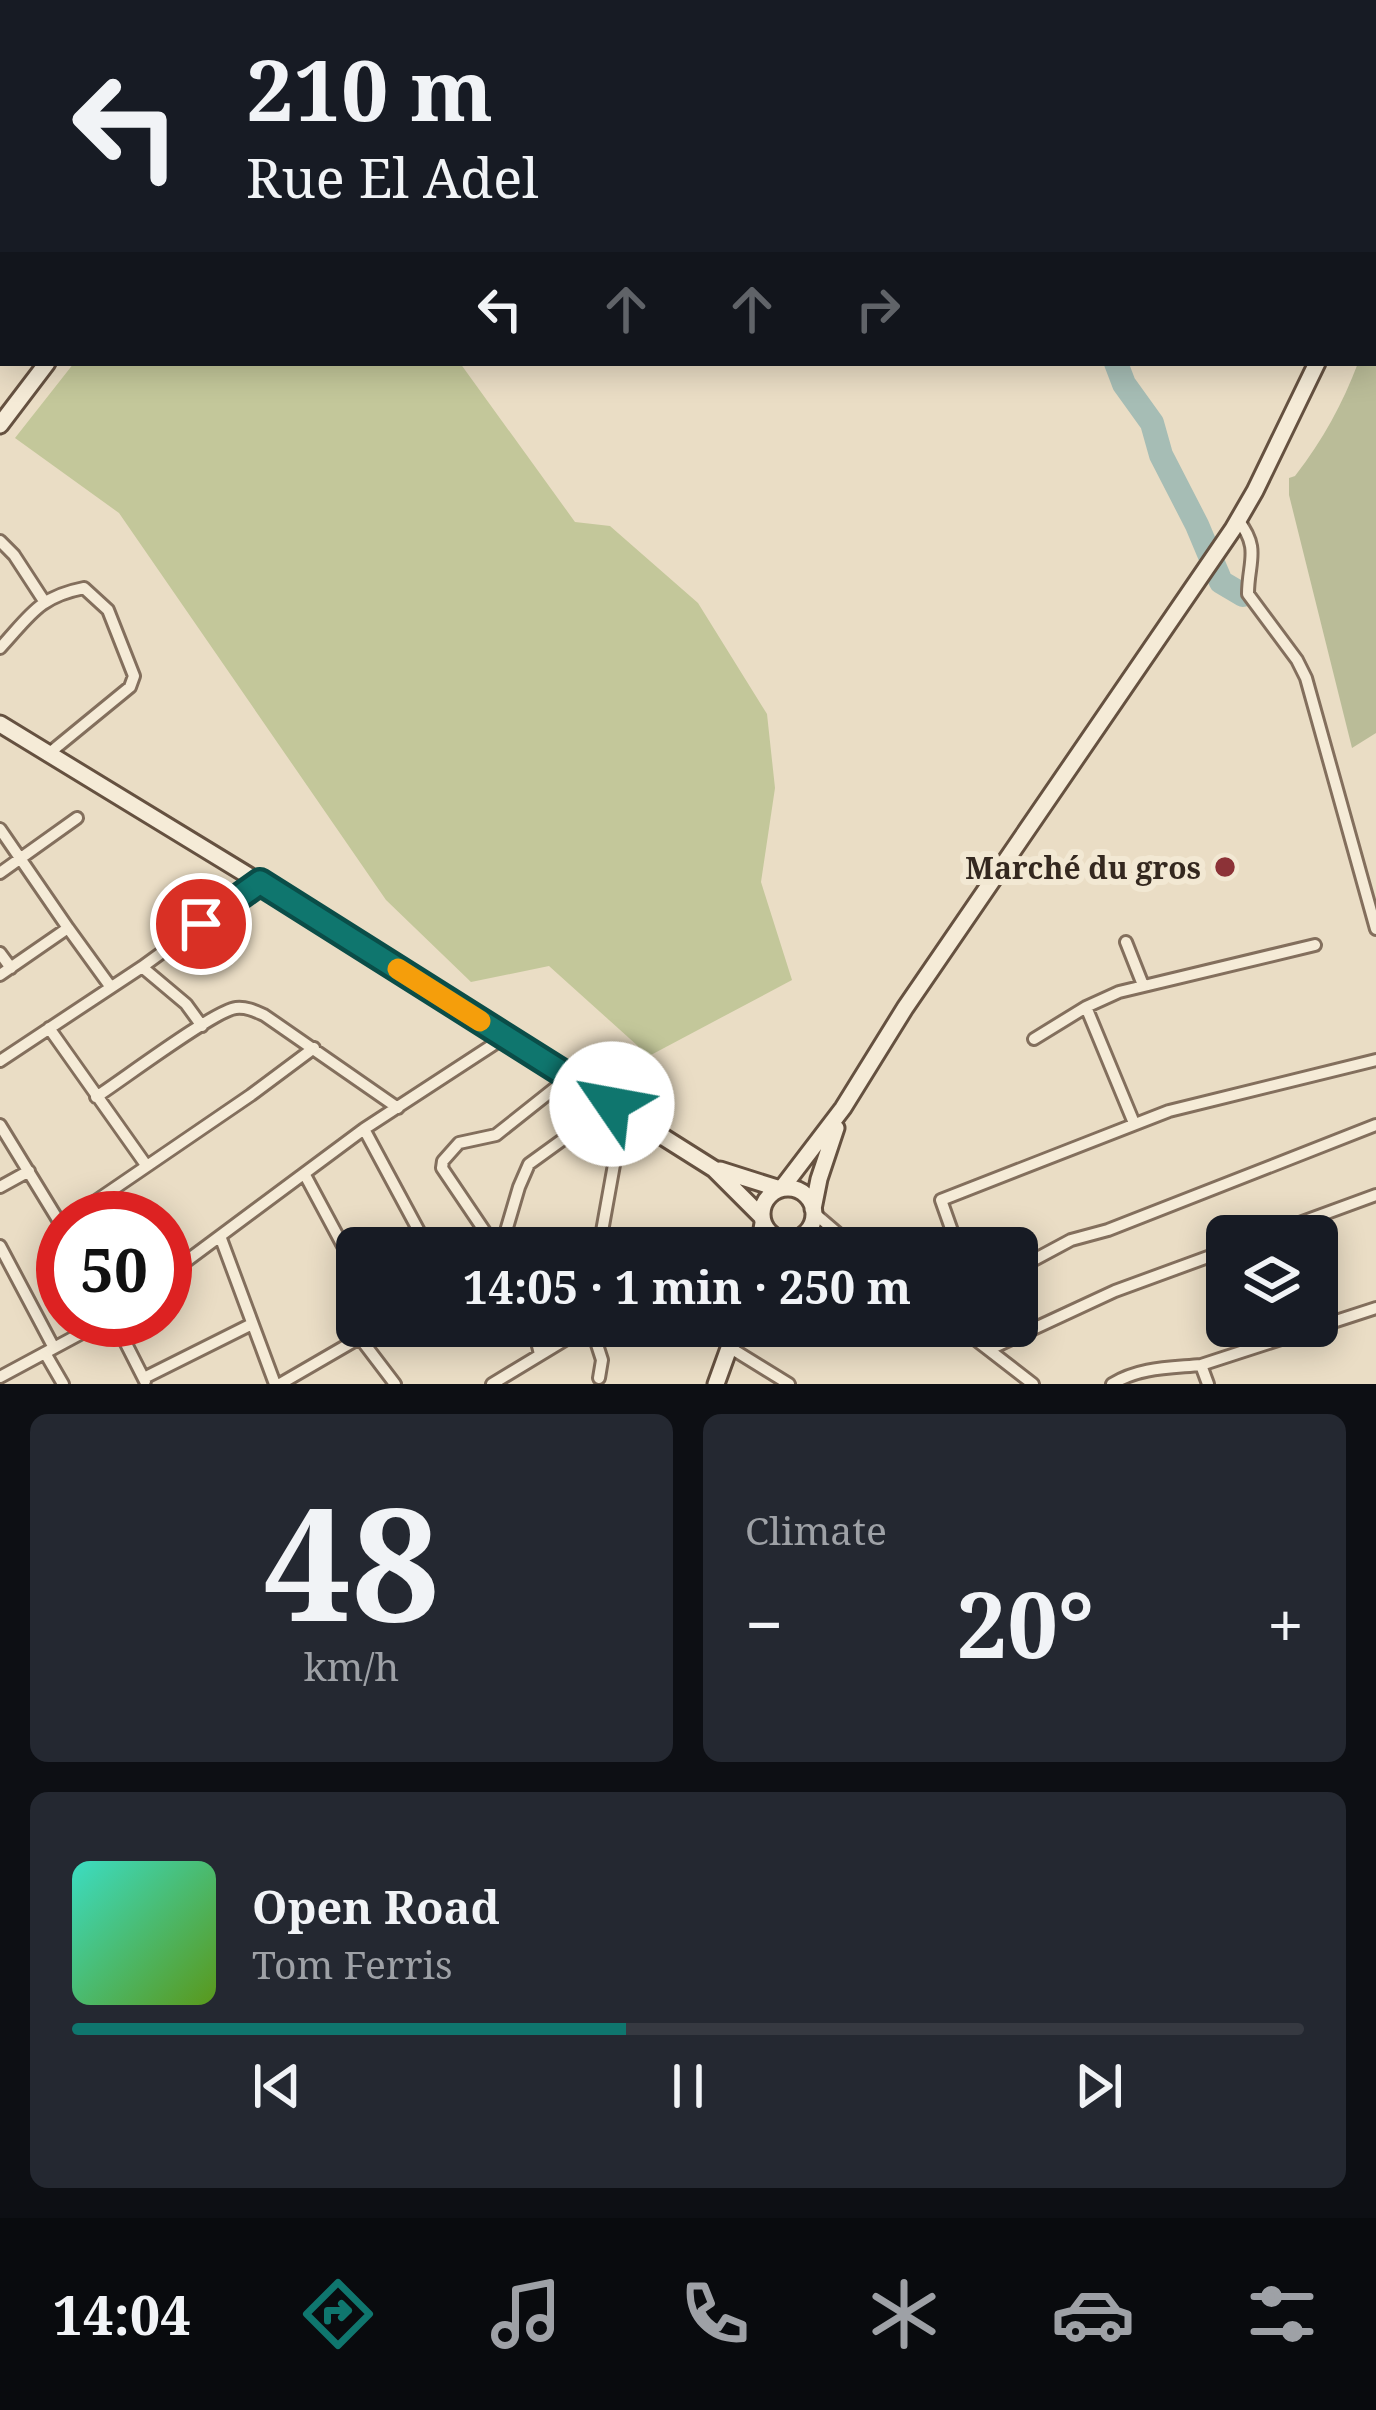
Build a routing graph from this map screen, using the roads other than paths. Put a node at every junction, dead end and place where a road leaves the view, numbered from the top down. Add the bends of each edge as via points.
1 (45, 366) edge
2 (1315, 366) edge
3 (0, 425) edge
4 (1236, 524) junction
5 (0, 541) edge
6 (44, 601) junction
7 (0, 648) edge
8 (0, 724) edge
9 (47, 754) junction
10 (77, 818) dead end
11 (0, 829) edge
12 (20, 858) junction
13 (0, 873) edge
14 (260, 882) junction
15 (68, 928) junction
16 (1376, 929) edge
17 (1126, 942) dead end
18 (1315, 945) dead end
19 (0, 952) edge
20 (142, 967) junction
21 (5, 972) edge
22 (1143, 985) junction
23 (110, 986) junction
24 (1086, 1007) junction
25 (202, 1026) junction
26 (49, 1028) junction
27 (505, 1037) junction
28 (1034, 1039) dead end
29 (314, 1048) junction
30 (1376, 1060) edge
31 (0, 1061) edge
32 (569, 1077) junction
33 (96, 1097) junction
34 (612, 1104) junction
35 (398, 1108) junction
36 (843, 1108) junction
37 (634, 1118) junction
38 (1134, 1123) junction
39 (0, 1125) edge
40 (1376, 1125) edge
41 (364, 1130) junction
42 (146, 1165) junction
43 (714, 1168) junction
44 (29, 1171) junction
45 (305, 1175) junction
46 (0, 1187) edge
47 (781, 1189) junction
48 (41, 1191) edge
49 (109, 1191) edge
50 (1376, 1195) edge
51 (813, 1211) junction
52 (1321, 1215) edge
53 (763, 1220) junction
54 (417, 1227) edge
55 (483, 1227) edge
56 (505, 1227) edge
57 (603, 1227) edge
58 (762, 1227) edge
59 (768, 1227) edge
60 (809, 1227) edge
61 (831, 1227) edge
62 (951, 1227) edge
63 (336, 1233) edge
64 (220, 1236) junction
65 (0, 1246) edge
66 (192, 1257) edge
67 (1038, 1257) edge
68 (1206, 1258) edge
69 (1376, 1308) edge
70 (252, 1324) junction
71 (1038, 1327) edge
72 (56, 1347) edge
73 (125, 1347) edge
74 (344, 1347) edge
75 (367, 1347) edge
76 (538, 1347) edge
77 (552, 1347) edge
78 (597, 1347) edge
79 (729, 1347) joint
80 (995, 1347) edge
81 (50, 1350) junction
82 (540, 1354) junction
83 (1201, 1365) junction
84 (0, 1377) edge
85 (599, 1378) dead end
86 (145, 1381) edge
87 (63, 1384) edge
88 (278, 1384) edge
89 (395, 1384) edge
90 (492, 1384) edge
91 (716, 1384) edge
92 (789, 1384) edge
93 (1033, 1384) edge
94 (1112, 1384) edge
95 (1208, 1384) edge

1 - 3 main road
2 - 4 main road
4 - 16 street via 1252,542 1248,594 1306,678
4 - 36 main road
5 - 6 street
6 - 7 street
6 - 9 street via 84,588 108,610 134,676
8 - 9 main road
9 - 14 main road
10 - 12 street
11 - 12 street
12 - 13 street
12 - 15 street
14 - 20 street
14 - 27 main road
15 - 21 street
15 - 23 street
17 - 22 street
18 - 22 street
19 - 21 street
20 - 23 street
20 - 25 street
22 - 24 street
23 - 26 street
24 - 28 street
24 - 38 street
25 - 29 street via 230,1009 248,1009
25 - 33 street
26 - 31 street
26 - 33 street
27 - 32 main road
27 - 35 street
29 - 35 street
29 - 42 street
30 - 38 street
32 - 34 main road
32 - 55 street via 496,1135 459,1143 443,1161
33 - 42 street
34 - 37 main road
34 - 56 street via 529,1164
35 - 41 street
36 - 47 main road
36 - 51 main road
37 - 43 main road
37 - 57 street via 617,1148
38 - 62 street via 941,1200
39 - 44 street
40 - 67 street
41 - 45 street
41 - 54 street
42 - 49 street
43 - 47 main road
43 - 53 main road
44 - 46 street
44 - 48 street
45 - 63 street
45 - 64 street
47 - 51 main road via 799,1190
47 - 53 main road via 768,1197
50 - 52 street
51 - 60 main road
51 - 61 street
53 - 58 main road
53 - 59 main road
64 - 66 street
64 - 70 street
65 - 81 street
68 - 71 street
69 - 83 street
70 - 86 street
70 - 88 street
72 - 81 street
73 - 86 street
74 - 88 street
75 - 89 street
76 - 82 street
77 - 82 street
78 - 85 street
79 - 91 main road
79 - 92 street
80 - 93 street
81 - 84 street
81 - 87 street
82 - 90 street
83 - 94 street via 1145,1370
83 - 95 street

